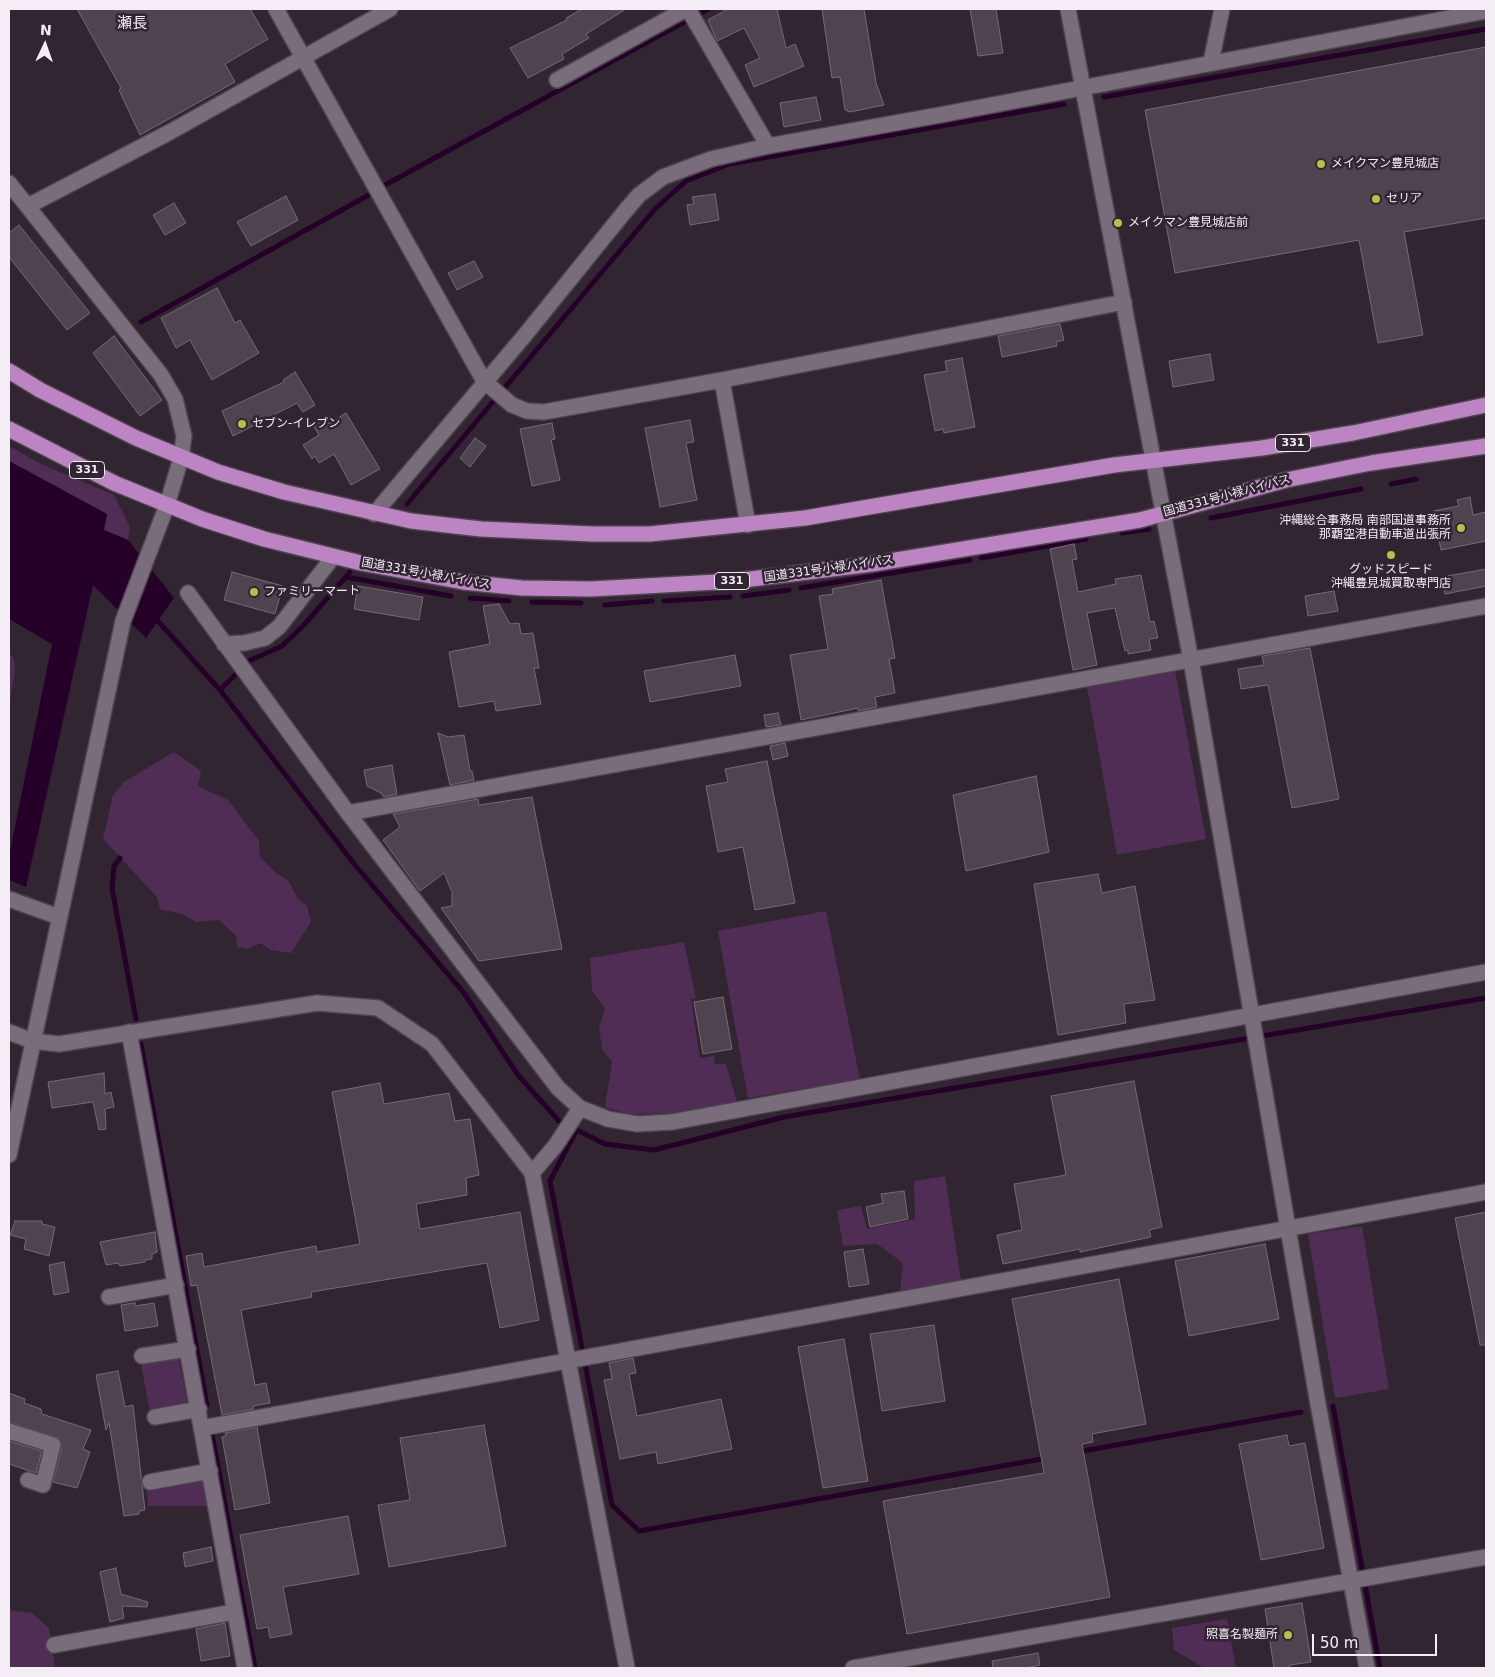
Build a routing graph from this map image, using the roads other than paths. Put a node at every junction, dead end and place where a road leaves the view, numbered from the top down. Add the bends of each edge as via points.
1 (276, 9) edge
2 (390, 9) edge
3 (687, 9) edge
4 (1068, 9) edge
5 (1222, 9) edge
6 (1486, 12) edge
7 (303, 58) junction
8 (1211, 62) junction
9 (557, 80) dead end
10 (1083, 88) junction
11 (768, 146) junction
12 (9, 183) edge
13 (28, 206) junction
14 (1124, 302) junction
15 (9, 371) edge
16 (722, 380) junction
17 (486, 383) junction
18 (1486, 405) edge
19 (9, 429) edge
20 (1486, 446) edge
21 (181, 458) junction
22 (1154, 461) junction
23 (167, 505) junction
24 (374, 514) junction
25 (1164, 514) junction
26 (748, 525) junction
27 (333, 557) junction
28 (188, 593) dead end
29 (1486, 606) edge
30 (227, 649) junction
31 (1192, 660) junction
32 (348, 813) junction
33 (9, 899) edge
34 (59, 917) junction
35 (1486, 972) edge
36 (1253, 1015) junction
37 (9, 1032) edge
38 (129, 1032) junction
39 (32, 1041) junction
40 (580, 1108) junction
41 (9, 1155) edge
42 (532, 1173) junction
43 (1486, 1192) edge
44 (1288, 1227) junction
45 (176, 1285) junction
46 (109, 1297) dead end
47 (188, 1349) junction
48 (142, 1356) dead end
49 (569, 1361) junction
50 (199, 1409) junction
51 (155, 1417) dead end
52 (202, 1428) junction
53 (9, 1431) edge
54 (210, 1471) junction
55 (28, 1480) dead end
56 (150, 1482) dead end
57 (1486, 1558) edge
58 (1351, 1581) junction
59 (234, 1612) junction
60 (54, 1645) dead end
61 (245, 1668) edge
62 (627, 1668) edge
63 (853, 1668) edge
64 (1367, 1668) edge

1 - 7 street
2 - 7 street
3 - 9 street
3 - 11 street
4 - 10 street
5 - 8 street
6 - 8 street
7 - 13 street
7 - 17 street
8 - 10 street
10 - 11 street
10 - 14 street
11 - 17 street via 688,166 662,177 639,195
12 - 13 street
13 - 21 street via 134,339 175,399 184,436
14 - 16 street
14 - 22 street
15 - 21 highway, 331 via 126,434
16 - 17 street via 544,412 527,411 507,401
16 - 26 street
17 - 24 street
18 - 22 highway, 331 via 1353,433
19 - 23 highway, 国道331号小禄バイパス / 331 via 114,483
20 - 25 highway, 国道331号小禄バイパス / 331 via 1371,463 1286,480
21 - 23 street
21 - 24 highway, 331 via 284,492
22 - 25 street
22 - 26 highway, 331
23 - 27 highway, 国道331号小禄バイパス / 331 via 264,539
23 - 34 street via 123,621
24 - 26 highway, 331 via 532,533 650,534
25 - 27 highway, 国道331号小禄バイパス / 331 via 872,564 793,575 655,586 591,589 495,585 462,582
25 - 31 street
27 - 30 street via 279,627 265,638
28 - 30 street
29 - 31 street
30 - 32 street
31 - 32 street
31 - 36 street
32 - 40 street via 558,1088
33 - 34 street
34 - 39 street
35 - 36 street
36 - 40 street via 672,1122 637,1124 608,1119
36 - 44 street
37 - 39 street
38 - 39 street via 59,1044
38 - 42 street via 317,1003 378,1008 432,1044
38 - 45 street
39 - 41 street
40 - 42 street via 556,1145
42 - 49 street
43 - 44 street
44 - 49 street
44 - 58 street
45 - 46 street
45 - 47 street
47 - 48 street
47 - 50 street
49 - 52 street
49 - 62 street
50 - 51 street
50 - 52 street
52 - 54 street
53 - 55 street via 52,1445 43,1485
54 - 56 street
54 - 59 street
57 - 58 street
58 - 63 street
58 - 64 street
59 - 60 street
59 - 61 street

